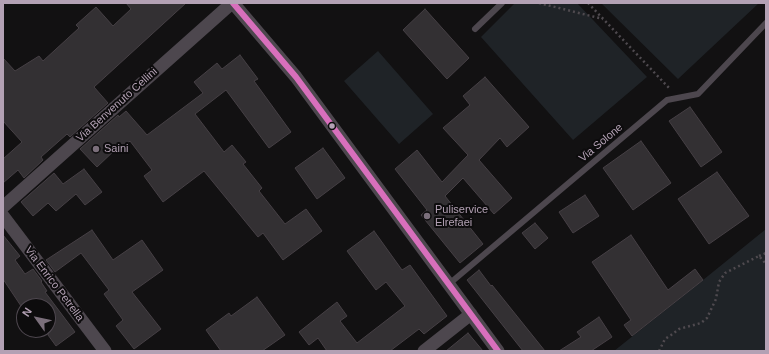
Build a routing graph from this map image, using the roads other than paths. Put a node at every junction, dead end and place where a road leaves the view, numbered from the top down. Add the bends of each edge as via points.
1 (233, 3) edge
2 (502, 3) edge
3 (766, 23) edge
4 (474, 29) dead end
5 (3, 207) edge
6 (3, 216) edge
7 (449, 284) junction
8 (471, 314) junction
9 (106, 351) edge
10 (424, 351) edge
11 (498, 351) edge

1 - 5 street, Via Benvenuto Cellini
1 - 7 street via 296,77
2 - 4 lane
3 - 7 lane, Via Solone via 698,94 667,100
6 - 9 street, Via Enrico Petrella
7 - 8 street
8 - 10 street
8 - 11 street

